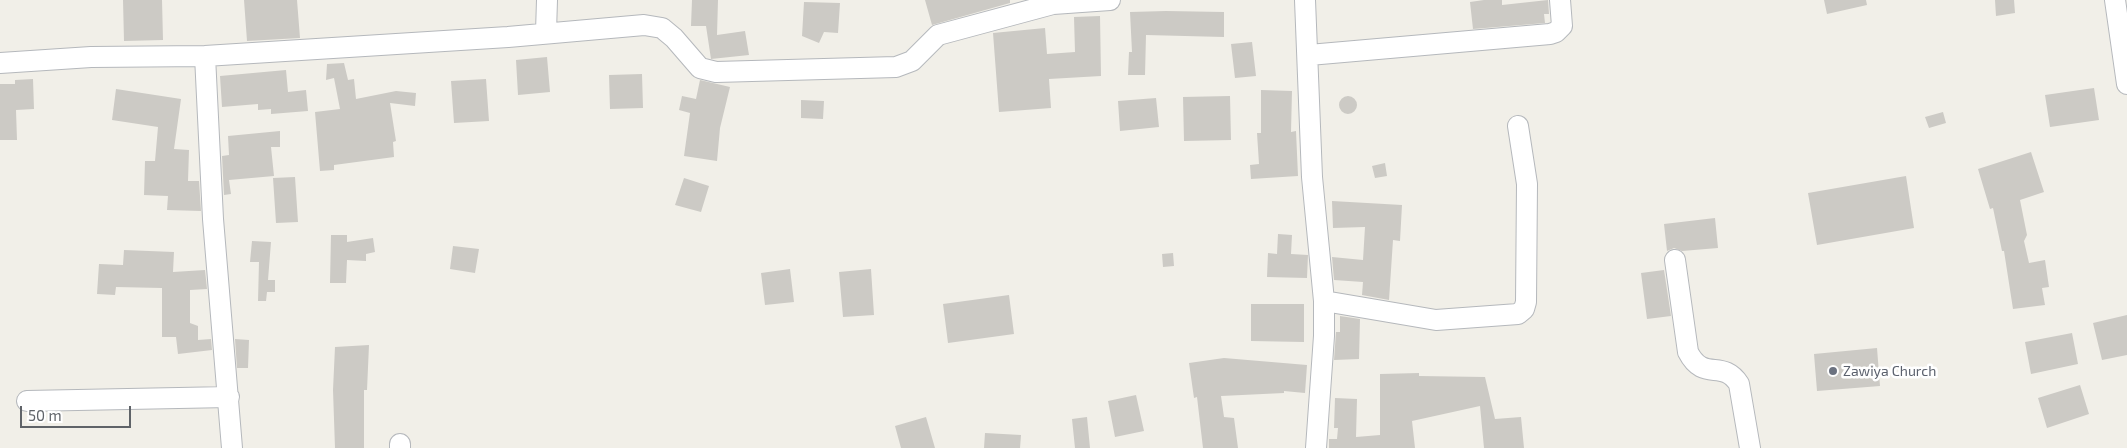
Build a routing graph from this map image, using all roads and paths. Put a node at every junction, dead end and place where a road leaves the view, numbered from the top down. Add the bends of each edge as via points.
1 (547, 0) edge
2 (1110, 0) edge
3 (1305, 0) edge
4 (1560, 0) edge
5 (2115, 0) edge
6 (546, 32) junction
7 (205, 56) junction
8 (1309, 56) junction
9 (0, 63) edge
10 (2127, 84) edge
11 (1518, 126) dead end
12 (1675, 260) dead end
13 (1324, 301) junction
14 (229, 397) junction
15 (27, 401) dead end
16 (232, 448) edge
17 (1316, 448) edge
18 (1750, 448) edge

1 - 6 street
2 - 6 street via 1053,4 938,35 912,61 896,67 716,72 700,68 662,28 644,25
3 - 8 street
4 - 8 street via 1562,26 1550,34
5 - 10 street
6 - 7 street
7 - 9 street via 91,57
7 - 14 street via 213,219
8 - 13 street via 1312,177
11 - 13 street via 1527,184 1524,309 1518,314 1436,320
12 - 18 street via 1688,352 1700,369 1726,371 1739,384
13 - 17 street
14 - 15 street
14 - 16 street

